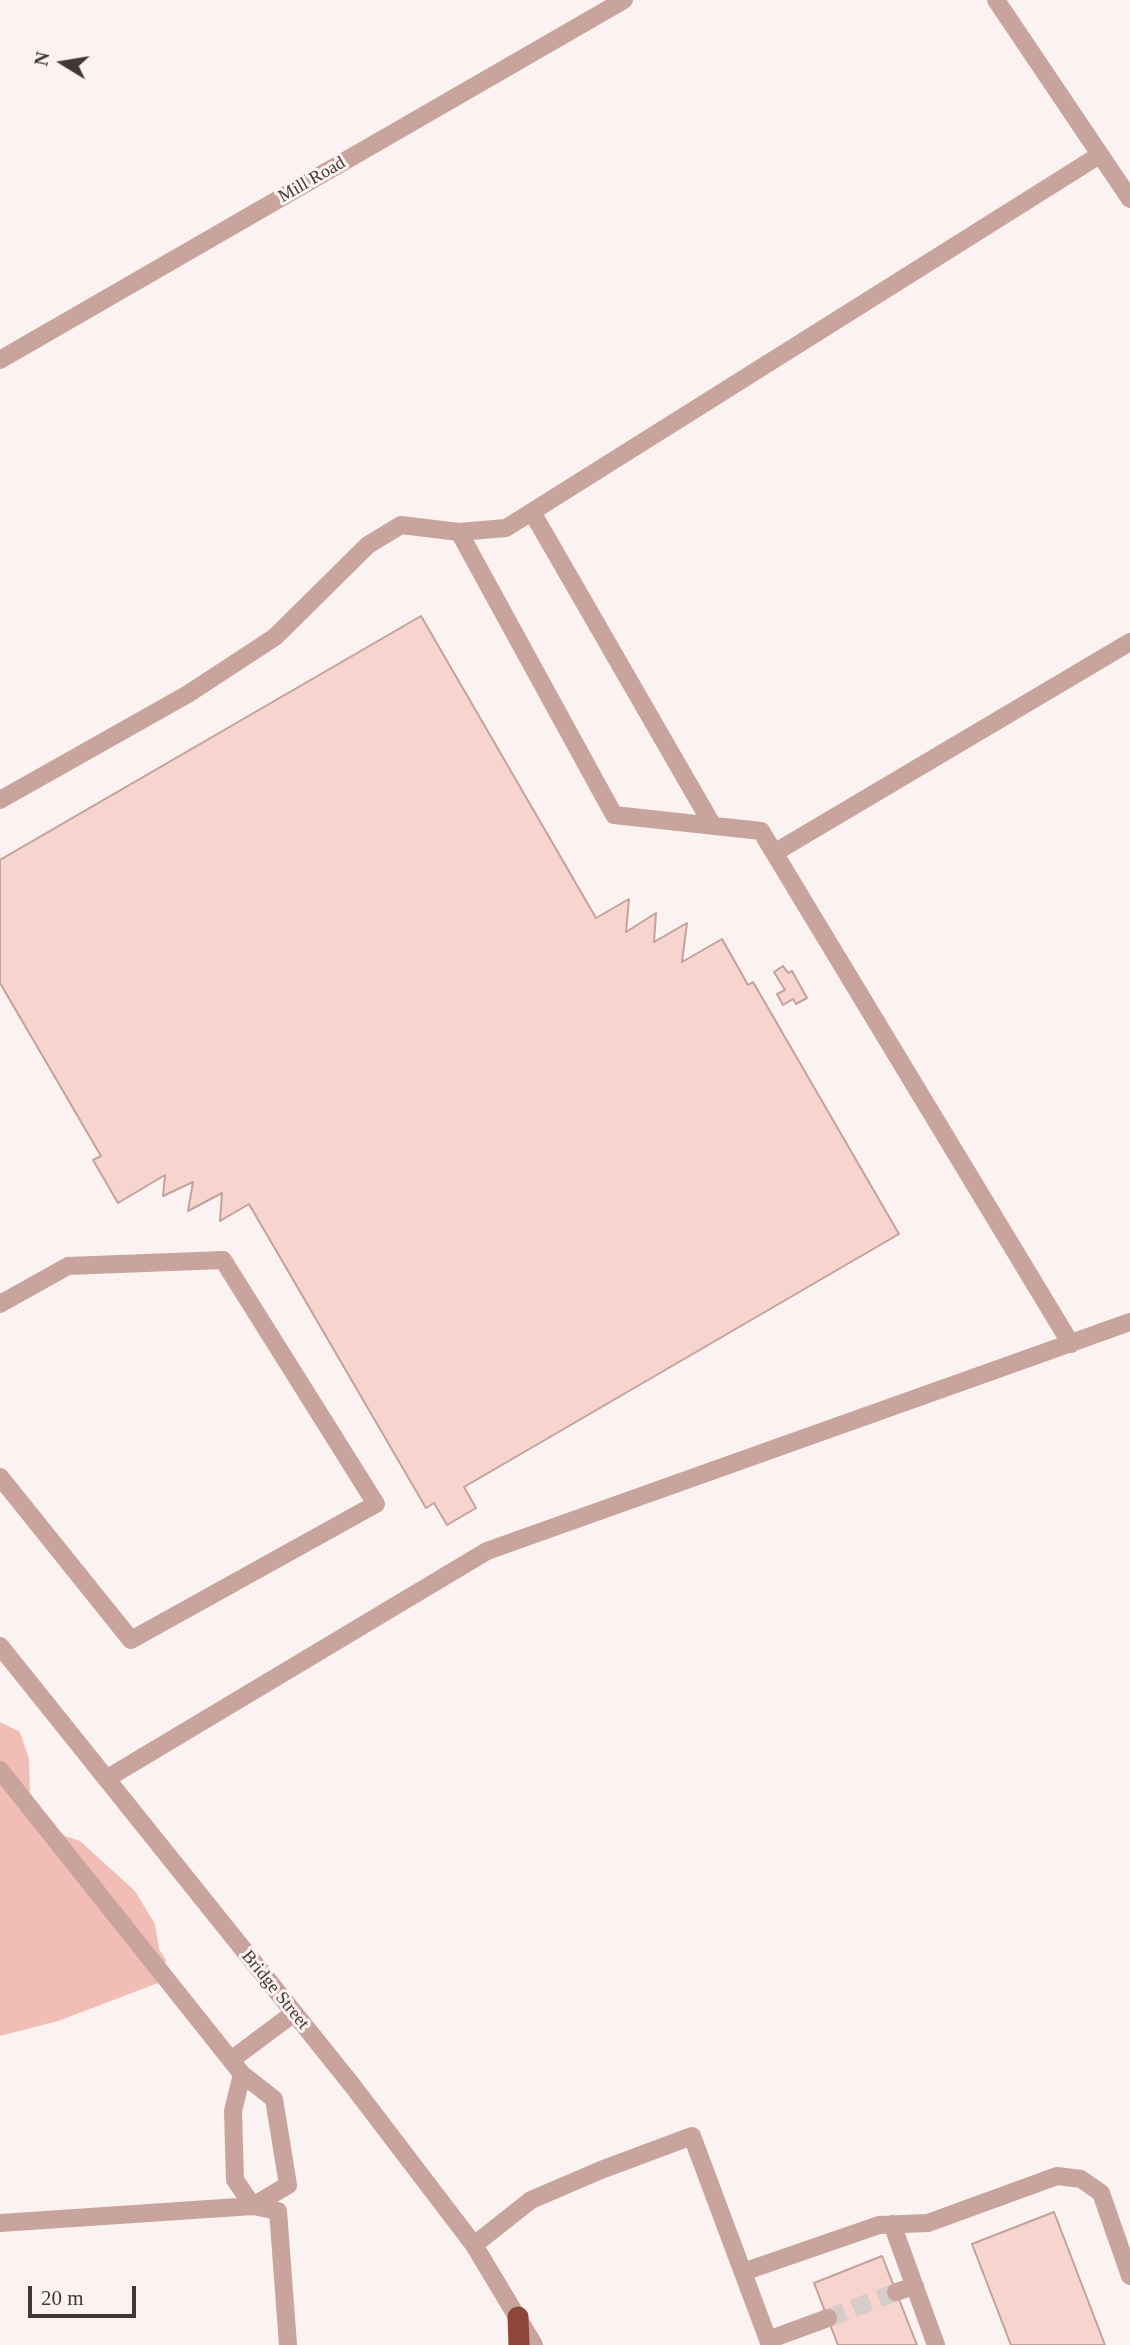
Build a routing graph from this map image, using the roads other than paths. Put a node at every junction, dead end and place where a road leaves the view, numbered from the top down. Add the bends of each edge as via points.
1 (624, 0) edge
2 (996, 0) edge
3 (1098, 156) junction
4 (1130, 199) edge
5 (0, 360) edge
6 (532, 512) junction
7 (460, 532) junction
8 (1130, 642) edge
9 (0, 800) edge
10 (713, 826) junction
11 (774, 853) junction
12 (0, 1304) edge
13 (1130, 1322) edge
14 (1072, 1344) junction
15 (0, 1477) edge
16 (0, 1646) edge
17 (0, 1770) edge
18 (106, 1779) junction
19 (294, 2013) junction
20 (236, 2067) junction
21 (253, 2206) junction
22 (0, 2223) edge
23 (892, 2224) junction
24 (474, 2245) junction
25 (743, 2272) junction
26 (1130, 2276) edge
27 (915, 2286) junction
28 (896, 2292) tunnel mouth
29 (518, 2316) junction
30 (828, 2318) tunnel mouth
31 (769, 2342) edge
32 (932, 2344) edge
33 (288, 2345) edge
34 (519, 2345) edge
35 (534, 2345) edge

1 - 5 street, Mill Road
2 - 3 street
3 - 4 street
3 - 6 street
6 - 7 street via 506,528
6 - 10 street
7 - 9 street via 401,525 368,545 275,637 188,694
7 - 10 street via 614,815
8 - 11 street
10 - 11 street via 761,831
11 - 14 street
12 - 15 street via 68,1266 223,1259 376,1504 131,1640
13 - 14 street
14 - 18 street via 900,1401 487,1551
16 - 18 street, Bridge Street
17 - 20 street
18 - 19 street, Bridge Street
19 - 20 street
19 - 24 street, Bridge Street
20 - 21 street via 235,2180
20 - 21 street via 274,2099 288,2185
21 - 22 street
21 - 33 street via 278,2211
23 - 25 street via 879,2224
23 - 26 street via 928,2223 1057,2176 1081,2179 1101,2193
23 - 27 street
24 - 25 street via 531,2200 692,2136
24 - 29 street, Bridge Street
25 - 31 street
27 - 28 street
27 - 32 street
29 - 34 highway
29 - 35 street, Bridge Street
30 - 31 street

